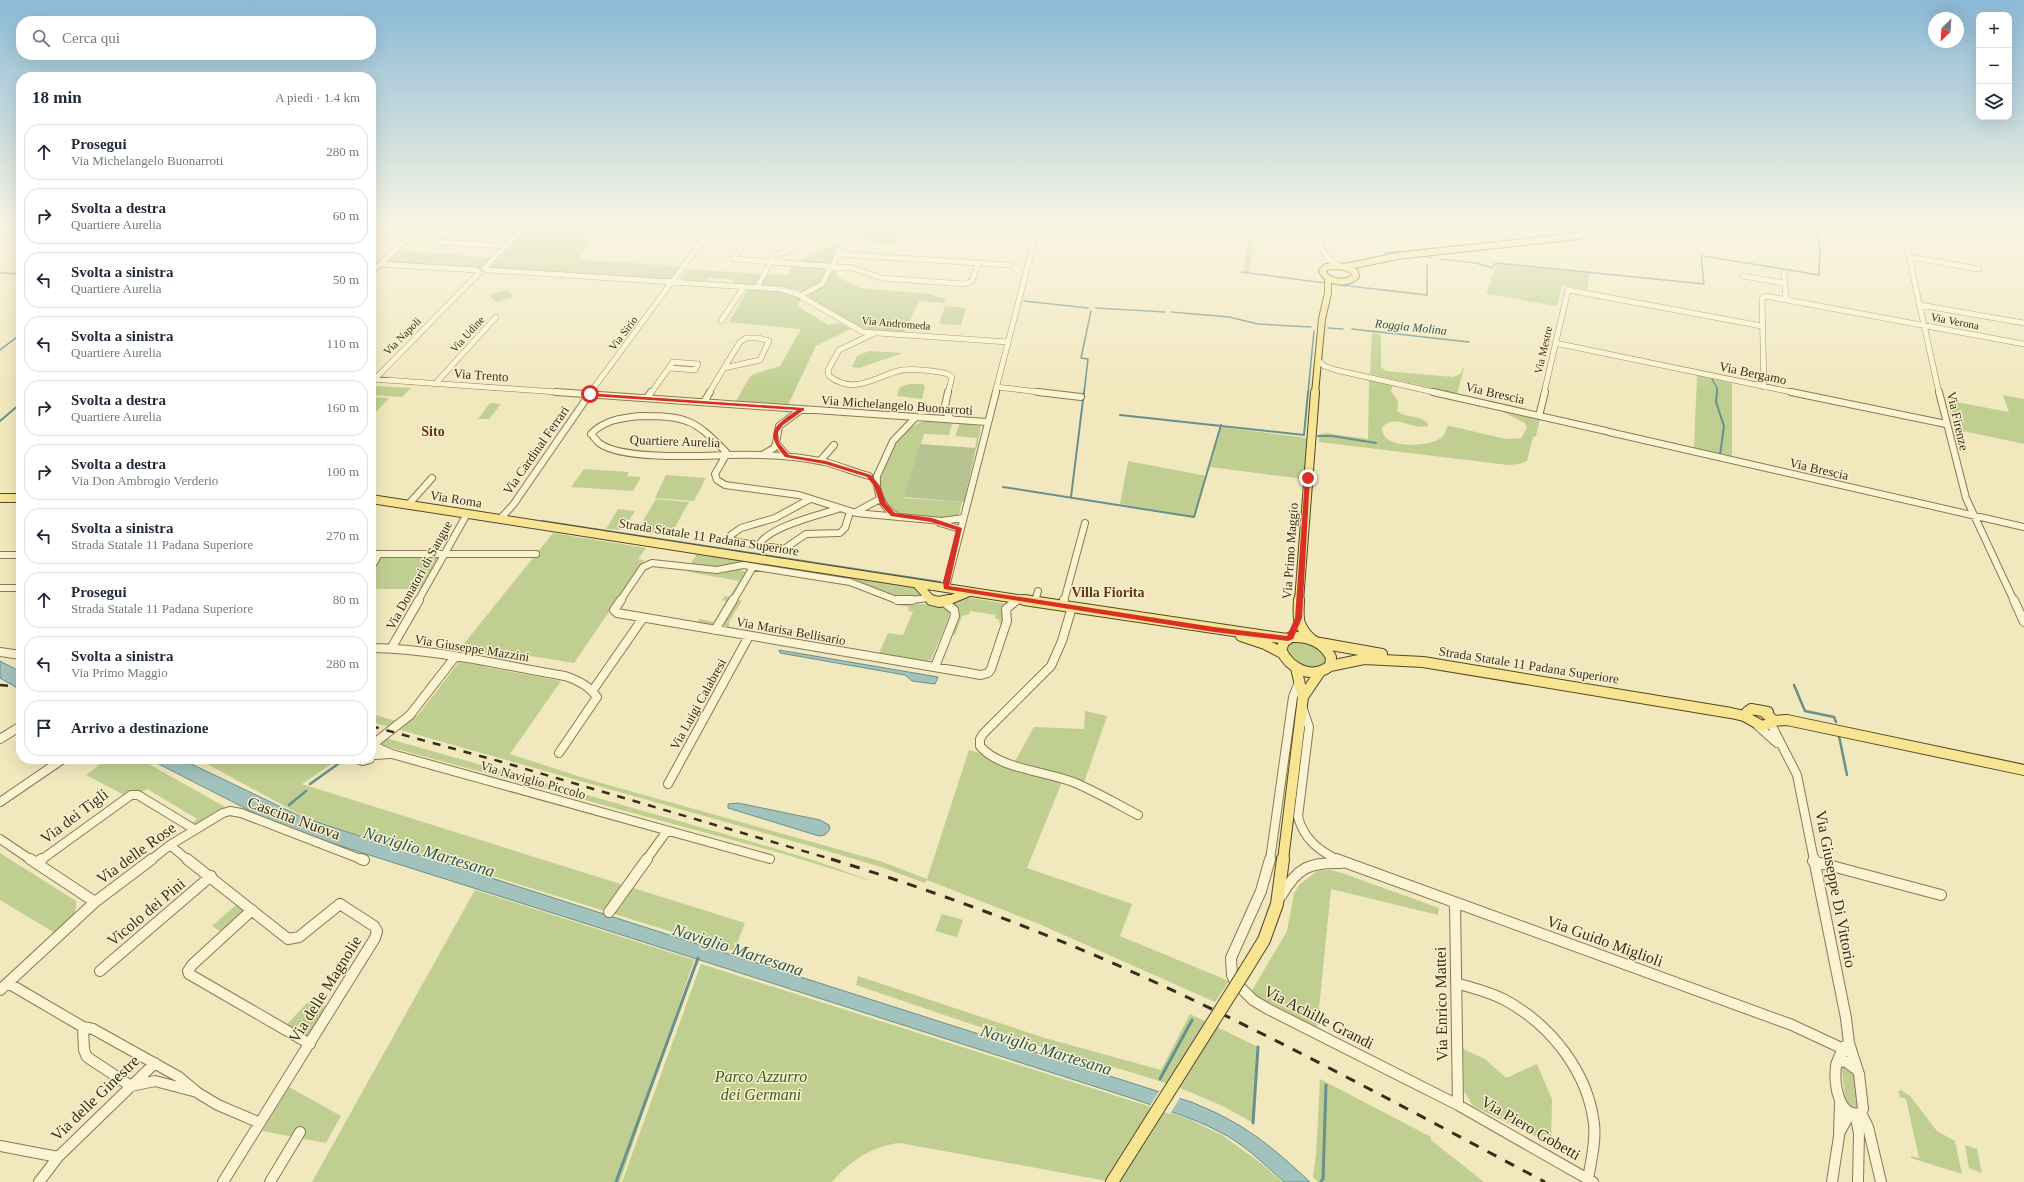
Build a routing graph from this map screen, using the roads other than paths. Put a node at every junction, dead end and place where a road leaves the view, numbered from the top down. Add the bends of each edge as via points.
1 (468, 281) edge
2 (661, 281) edge
3 (760, 281) edge
4 (824, 281) edge
5 (926, 281) edge
6 (972, 281) edge
7 (1024, 281) edge
8 (1328, 281) edge
9 (1342, 281) edge
10 (1773, 281) edge
11 (1915, 281) edge
12 (673, 282) junction
13 (1784, 283) joint
14 (744, 287) junction
15 (757, 287) junction
16 (1328, 293) junction
17 (800, 296) junction
18 (1786, 300) junction
19 (1920, 305) junction
20 (496, 316) dead end
21 (721, 322) dead end
22 (2024, 324) edge
23 (1925, 325) junction
24 (1762, 326) junction
25 (875, 333) junction
26 (1008, 342) junction
27 (1555, 343) junction
28 (2024, 344) edge
29 (1318, 361) junction
30 (670, 368) dead end
31 (724, 368) junction
32 (1336, 370) junction
33 (1317, 376) junction
34 (376, 377) edge
35 (376, 381) edge
36 (436, 383) junction
37 (997, 386) junction
38 (1764, 386) junction
39 (590, 394) junction
40 (1081, 397) dead end
41 (647, 398) junction
42 (704, 402) junction
43 (802, 409) junction
44 (944, 410) junction
45 (1539, 416) junction
46 (916, 417) junction
47 (932, 418) junction
48 (952, 420) junction
49 (987, 422) junction
50 (1946, 424) junction
51 (776, 443) junction
52 (834, 445) dead end
53 (764, 454) junction
54 (727, 455) junction
55 (787, 456) junction
56 (820, 462) junction
57 (873, 475) junction
58 (432, 478) dead end
59 (0, 498) edge
60 (16, 498) edge
61 (810, 499) junction
62 (880, 499) junction
63 (376, 501) edge
64 (408, 505) junction
65 (838, 509) junction
66 (852, 513) junction
67 (467, 514) junction
68 (897, 516) junction
69 (1974, 517) junction
70 (962, 518) junction
71 (500, 519) junction
72 (932, 520) junction
73 (1085, 523) dead end
74 (2024, 527) edge
75 (960, 529) junction
76 (759, 545) junction
77 (379, 554) joint
78 (444, 554) junction
79 (536, 554) dead end
80 (0, 555) edge
81 (16, 555) edge
82 (376, 559) edge
83 (753, 567) junction
84 (914, 583) junction
85 (944, 586) junction
86 (0, 588) edge
87 (16, 588) edge
88 (974, 591) junction
89 (1038, 591) dead end
90 (928, 596) junction
91 (1019, 598) junction
92 (947, 601) junction
93 (1035, 601) junction
94 (1068, 606) junction
95 (643, 618) junction
96 (1298, 618) junction
97 (2024, 622) edge
98 (1210, 629) junction
99 (715, 630) junction
100 (749, 636) junction
101 (1289, 638) junction
102 (1313, 641) junction
103 (392, 647) junction
104 (376, 648) edge
105 (3, 653) edge
106 (1282, 653) junction
107 (16, 654) edge
108 (455, 657) junction
109 (1423, 662) junction
110 (1330, 666) junction
111 (935, 667) junction
112 (1296, 668) junction
113 (1320, 672) junction
114 (1299, 682) junction
115 (593, 690) junction
116 (1302, 701) junction
117 (1762, 710) junction
118 (1751, 717) junction
119 (1772, 722) junction
120 (16, 729) edge
121 (0, 740) edge
122 (1888, 741) junction
123 (376, 748) edge
124 (1784, 750) junction
125 (376, 752) edge
126 (559, 753) dead end
127 (55, 764) edge
128 (2024, 770) edge
129 (668, 784) dead end
130 (131, 794) joint
131 (0, 802) edge
132 (1138, 815) dead end
133 (194, 829) junction
134 (667, 831) junction
135 (0, 840) edge
136 (170, 845) junction
137 (770, 859) dead end
138 (364, 860) dead end
139 (1814, 861) junction
140 (36, 863) junction
141 (1344, 863) junction
142 (211, 876) junction
143 (1941, 895) dead end
144 (95, 902) junction
145 (1454, 903) junction
146 (1277, 904) junction
147 (252, 910) junction
148 (609, 912) dead end
149 (100, 971) dead end
150 (8, 983) junction
151 (1456, 983) junction
152 (0, 990) edge
153 (83, 1027) junction
154 (310, 1044) junction
155 (1848, 1051) junction
156 (155, 1063) junction
157 (1837, 1063) junction
158 (1858, 1071) junction
159 (131, 1086) junction
160 (198, 1093) junction
161 (1840, 1103) junction
162 (1458, 1105) junction
163 (1855, 1113) junction
164 (260, 1123) junction
165 (300, 1132) dead end
166 (1839, 1136) junction
167 (0, 1146) edge
168 (58, 1157) junction
169 (1591, 1181) edge
170 (39, 1182) edge
171 (223, 1182) edge
172 (270, 1182) edge
173 (1112, 1182) edge
174 (1832, 1182) edge
175 (1858, 1182) edge
176 (1881, 1182) edge

1 - 34 street, Via Napoli
2 - 12 street, Via Andromeda
3 - 15 street
4 - 17 street
5 - 6 street via 966,284
7 - 26 street
8 - 16 main road, Via Primo Maggio
9 - 16 main road
10 - 13 street
11 - 19 street, Via Firenze
12 - 14 street, Via Andromeda
12 - 39 street, Via Sirio
13 - 18 street
14 - 15 street, Via Andromeda
14 - 21 street
15 - 17 street, Via Andromeda via 786,290
16 - 29 main road, Via Primo Maggio via 1322,314
17 - 25 street, Via Andromeda via 855,329
18 - 23 street, Via Verona
18 - 24 street, Via Verona via 1763,297
19 - 22 street
19 - 23 street, Via Firenze
20 - 36 street, Via Udine
23 - 28 street, Via Verona
23 - 50 street, Via Firenze
24 - 27 street, Via Mestre via 1568,290
24 - 38 street
25 - 26 street, Via Andromeda
25 - 44 street via 837,352 828,370 829,376 839,382 859,385 901,370 948,373 952,377
26 - 37 street
27 - 38 street, Via Bergamo
27 - 45 street, Via Mestre
29 - 32 street
29 - 33 main road, Via Primo Maggio
30 - 41 street
31 - 31 street via 760,360 770,341 742,339
31 - 42 street
32 - 33 street via 1324,371
32 - 45 street, Via Brescia
33 - 96 main road, Via Primo Maggio
35 - 36 street, Via Trento
36 - 39 street, Via Trento
37 - 40 street
37 - 49 street
38 - 50 street, Via Bergamo
39 - 41 street, Via Michelangelo Buonarroti
39 - 71 street, Via Cardinal Ferrari
41 - 42 street, Via Michelangelo Buonarroti
42 - 43 street, Via Michelangelo Buonarroti
43 - 46 street, Via Michelangelo Buonarroti
43 - 51 street via 777,428
44 - 47 street
44 - 48 street
45 - 69 street, Via Brescia
46 - 47 street, Via Michelangelo Buonarroti
46 - 57 street via 893,441
47 - 48 street, Via Michelangelo Buonarroti
48 - 49 street, Via Michelangelo Buonarroti
49 - 70 street
50 - 69 street, Via Firenze via 1966,498
51 - 53 street via 774,448
51 - 55 street
52 - 56 street via 826,451
53 - 54 street, Quartiere Aurelia
53 - 55 street, Quartiere Aurelia
54 - 54 street, Quartiere Aurelia via 706,431 692,422 679,419 655,416 624,418 604,423 595,428 592,434 602,444 625,452 687,456
54 - 61 street, Quartiere Aurelia via 715,472 717,480 724,485 794,494
55 - 56 street, Quartiere Aurelia
56 - 57 street, Quartiere Aurelia
57 - 62 street
58 - 64 street, Via Roma
59 - 60 main road
61 - 65 street, Quartiere Aurelia
61 - 76 street via 775,518 738,529 730,536 731,540
62 - 66 street
62 - 68 street via 889,512
63 - 64 main road, Via Roma
64 - 67 main road, Via Roma
65 - 66 street, Quartiere Aurelia
65 - 76 street via 770,534 762,539
66 - 68 street, Quartiere Aurelia
66 - 76 street via 840,533 806,534 784,549
67 - 71 main road, Via Roma
67 - 78 street, Via Donatori di Sangue
68 - 72 street, Quartiere Aurelia
69 - 74 street, Via Brescia
69 - 97 street, Via Firenze
70 - 72 street, Quartiere Aurelia
70 - 75 street
71 - 84 main road, Strada Statale 11 Padana Superiore
72 - 75 street, Quartiere Aurelia
73 - 94 street
75 - 85 street
77 - 78 street
77 - 82 street
78 - 79 street
78 - 103 street, Via Donatori di Sangue
80 - 81 street
83 - 90 street via 854,583 898,601
83 - 95 street, Via Marisa Bellisario via 740,565 717,570 654,563 647,565 642,568 614,610 617,613
83 - 99 street
84 - 85 main road, Strada Statale 11 Padana Superiore
84 - 90 main road via 923,588
85 - 88 main road, Strada Statale 11 Padana Superiore
85 - 90 main road via 931,589
85 - 92 main road via 952,593
86 - 87 street
88 - 91 main road, Strada Statale 11 Padana Superiore
88 - 92 main road, Strada Statale 11 Padana Superiore via 959,594
89 - 93 street
90 - 92 main road via 935,602
91 - 93 main road, Strada Statale 11 Padana Superiore
91 - 111 street, Via Marisa Bellisario via 1006,609 1007,621 992,668 984,674
92 - 111 street via 955,616
93 - 94 main road, Strada Statale 11 Padana Superiore
94 - 98 main road, Strada Statale 11 Padana Superiore
94 - 132 street via 1062,641 1051,666 985,732 980,739 980,746 986,753 999,760 1073,782
95 - 99 street, Via Marisa Bellisario
95 - 115 street
96 - 101 main road, Via Primo Maggio
96 - 102 main road, Via Primo Maggio via 1302,629
98 - 101 main road, Strada Statale 11 Padana Superiore
98 - 106 main road, Strada Statale 11 Padana Superiore via 1254,640
99 - 100 street, Via Marisa Bellisario
100 - 111 street, Via Marisa Bellisario
100 - 129 street, Via Luigi Calabresi
101 - 102 main road via 1303,637
101 - 106 main road via 1282,645
102 - 109 main road, Strada Statale 11 Padana Superiore
102 - 110 main road via 1330,654
103 - 104 street, Via Giuseppe Mazzini
103 - 108 street, Via Giuseppe Mazzini
105 - 107 street
106 - 112 main road
108 - 115 street, Via Giuseppe Mazzini via 569,677
108 - 123 street via 410,716 383,737
109 - 110 main road, Strada Statale 11 Padana Superiore via 1372,658
109 - 118 main road, Strada Statale 11 Padana Superiore
110 - 113 main road
112 - 113 main road via 1308,673
112 - 114 main road
113 - 116 main road
114 - 116 main road
114 - 162 street, Via Achille Grandi via 1293,697 1271,856 1261,891 1234,949 1232,975 1246,994 1268,1009
115 - 126 street via 597,697
116 - 141 street via 1309,727 1299,824 1310,842
116 - 146 main road
117 - 118 main road, Strada Statale 11 Padana Superiore
117 - 119 main road via 1769,715
117 - 122 main road, Strada Statale 11 Padana Superiore via 1860,732
118 - 119 main road, Strada Statale 11 Padana Superiore via 1764,726
118 - 124 street, Via Giuseppe Di Vittorio
119 - 122 main road, Strada Statale 11 Padana Superiore via 1787,720
119 - 124 street, Via Giuseppe Di Vittorio
120 - 121 street
122 - 128 main road, Strada Statale 11 Padana Superiore
124 - 139 street, Via Giuseppe Di Vittorio via 1797,775
125 - 134 street, Via Naviglio Piccolo via 392,754
127 - 131 street
130 - 133 street, Via delle Rose via 138,795
130 - 140 street, Via dei Tigli
133 - 136 street, Via delle Rose
133 - 138 street, Cascina Nuova via 220,814 232,811
134 - 137 street, Via Naviglio Piccolo
134 - 148 street
135 - 140 street, Via dei Tigli
136 - 142 street, Via delle Magnolie
136 - 144 street, Via delle Rose
139 - 143 street
139 - 155 street, Via Giuseppe Di Vittorio via 1846,1018
140 - 144 street, Via dei Tigli
141 - 145 street, Via Guido Miglioli
141 - 146 street via 1319,863 1301,869 1292,878
142 - 147 street, Via delle Magnolie
142 - 149 street, Vicolo dei Pini
144 - 150 street, Via delle Rose
145 - 151 street, Via Enrico Mattei
145 - 155 street, Via Guido Miglioli via 1792,1026
146 - 173 main road, bridge via 1264,940
147 - 154 street via 192,965 189,974
147 - 154 street, Via delle Magnolie via 290,939 299,937 340,904 376,929 375,938
150 - 152 street, Via delle Rose
150 - 153 street
151 - 162 street, Via Enrico Mattei
151 - 169 street, Via Piero Gobetti via 1490,993 1521,1011 1543,1028 1567,1056 1585,1089 1593,1118
153 - 156 street via 93,1029
153 - 159 street via 84,1050 87,1057
154 - 164 street, Via delle Magnolie
155 - 157 street
155 - 158 street, Via Giuseppe Di Vittorio
156 - 159 street, Via delle Ginestre
156 - 160 street via 186,1082
157 - 158 street via 1849,1062
157 - 161 street
158 - 163 street, Via Giuseppe Di Vittorio via 1863,1109
159 - 160 street via 155,1081
159 - 168 street, Via delle Ginestre
160 - 164 street via 221,1107
161 - 163 street
161 - 166 street
162 - 169 street, Via Piero Gobetti
163 - 166 street
163 - 175 street via 1859,1133
163 - 176 street via 1868,1127
164 - 171 street, Via delle Magnolie
165 - 172 street
166 - 174 street
167 - 168 street, Via delle Ginestre
168 - 170 street, Via delle Ginestre

